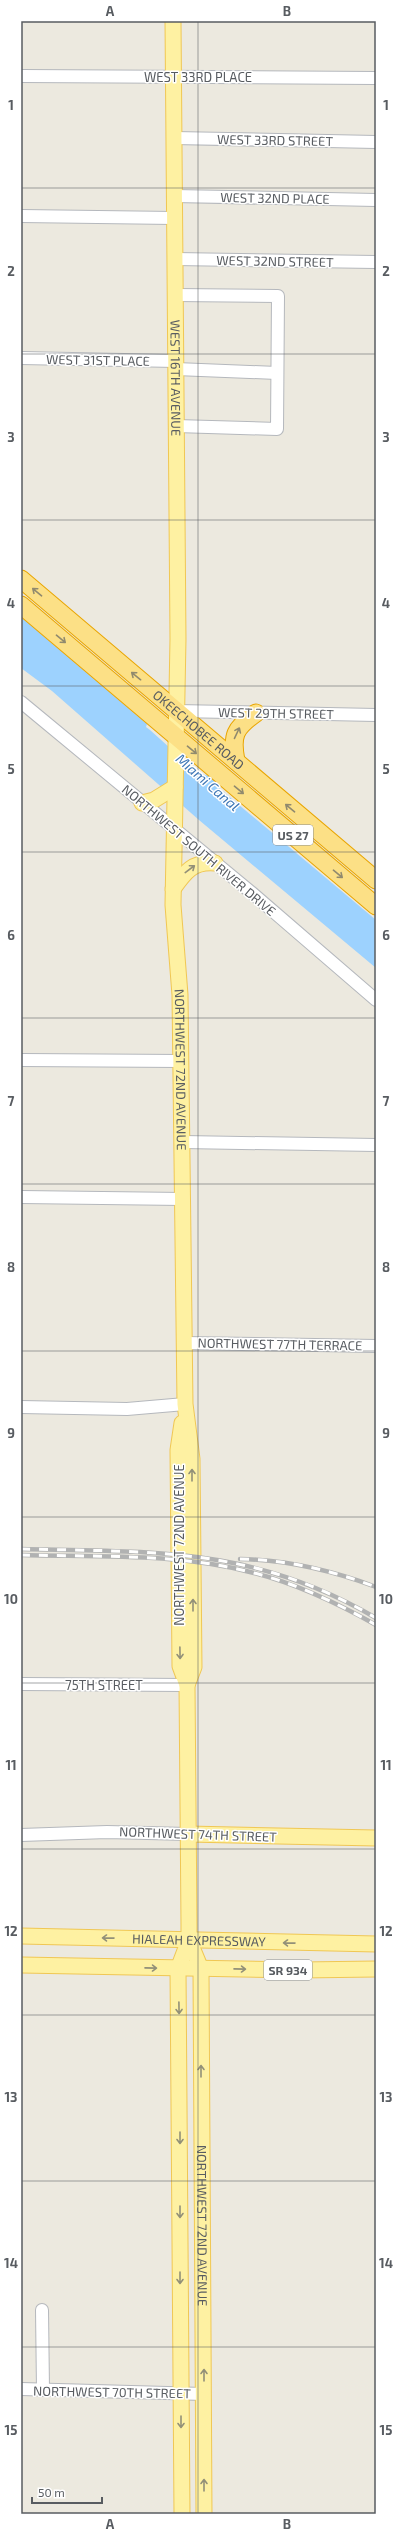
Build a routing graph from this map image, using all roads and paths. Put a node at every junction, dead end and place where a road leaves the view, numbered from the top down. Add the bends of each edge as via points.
1 (173, 21) edge
2 (21, 76) edge
3 (173, 77) junction
4 (376, 78) edge
5 (174, 138) junction
6 (376, 142) edge
7 (174, 196) junction
8 (376, 200) edge
9 (21, 216) edge
10 (174, 218) junction
11 (175, 259) junction
12 (376, 262) edge
13 (175, 295) junction
14 (21, 358) edge
15 (176, 365) junction
16 (277, 373) junction
17 (176, 426) junction
18 (21, 579) edge
19 (21, 605) edge
20 (21, 702) edge
21 (176, 711) junction
22 (256, 713) junction
23 (376, 715) edge
24 (175, 743) junction
25 (236, 761) junction
26 (175, 787) junction
27 (149, 801) junction
28 (175, 830) junction
29 (215, 863) junction
30 (376, 880) edge
31 (173, 889) junction
32 (376, 906) edge
33 (376, 1000) edge
34 (21, 1060) edge
35 (182, 1061) junction
36 (183, 1142) junction
37 (376, 1145) edge
38 (21, 1197) edge
39 (183, 1199) junction
40 (184, 1342) junction
41 (376, 1346) edge
42 (185, 1404) junction
43 (21, 1407) edge
44 (21, 1684) edge
45 (188, 1685) junction
46 (188, 1834) junction
47 (21, 1835) edge
48 (376, 1838) edge
49 (21, 1936) edge
50 (189, 1940) junction
51 (376, 1944) edge
52 (21, 1965) edge
53 (178, 1969) junction
54 (201, 1969) junction
55 (376, 1969) edge
56 (180, 2110) junction
57 (202, 2181) junction
58 (180, 2239) junction
59 (203, 2240) junction
60 (42, 2310) dead end
61 (21, 2390) edge
62 (43, 2390) junction
63 (181, 2394) junction
64 (204, 2394) junction
65 (182, 2514) edge
66 (204, 2514) edge

1 - 3 main road, WEST 16TH AVENUE
2 - 3 street, WEST 33RD PLACE
3 - 4 street, WEST 33RD PLACE
3 - 5 main road, WEST 16TH AVENUE
5 - 6 street, WEST 33RD STREET
5 - 7 main road, WEST 16TH AVENUE
7 - 8 street, WEST 32ND PLACE
7 - 10 main road, WEST 16TH AVENUE
9 - 10 street
10 - 11 main road, WEST 16TH AVENUE
11 - 12 street, WEST 32ND STREET
11 - 13 main road, WEST 16TH AVENUE
13 - 15 main road, WEST 16TH AVENUE
13 - 16 street via 278,296
14 - 15 street, WEST 31ST PLACE
15 - 16 street, WEST 31ST PLACE
15 - 17 main road, WEST 16TH AVENUE
16 - 17 street via 277,429
17 - 21 main road, WEST 16TH AVENUE
21 -> 18 highway, OKEECHOBEE ROAD / US 27
19 -> 24 highway, OKEECHOBEE ROAD / US 27
20 - 27 street, NORTHWEST SOUTH RIVER DRIVE
21 - 22 street, WEST 29TH STREET
21 - 24 main road, WEST 16TH AVENUE
21 - 25 highway, OKEECHOBEE ROAD / US 27
22 - 23 street, WEST 29TH STREET
25 -> 22 highway via 233,748 236,731
24 - 26 main road, NORTHWEST 72ND AVENUE
24 -> 32 highway, OKEECHOBEE ROAD / US 27
30 -> 25 highway, OKEECHOBEE ROAD / US 27
26 - 27 main road
26 - 28 main road, NORTHWEST 72ND AVENUE
27 - 28 street, NORTHWEST SOUTH RIVER DRIVE
28 - 29 street, NORTHWEST SOUTH RIVER DRIVE
28 - 31 main road, NORTHWEST 72ND AVENUE
31 -> 29 main road via 190,867 202,863
29 - 33 street, NORTHWEST SOUTH RIVER DRIVE
31 - 35 main road, NORTHWEST 72ND AVENUE
34 - 35 street
35 - 36 main road, NORTHWEST 72ND AVENUE
36 - 37 street
36 - 39 main road, NORTHWEST 72ND AVENUE
38 - 39 street
39 - 40 main road, NORTHWEST 72ND AVENUE
40 - 41 street, NORTHWEST 77TH TERRACE
40 - 42 main road, NORTHWEST 72ND AVENUE
42 - 43 street via 127,1409
42 - 45 main road, NORTHWEST 72ND AVENUE via 178,1450 179,1579 180,1666
44 - 45 street, 75TH STREET
45 - 46 main road, NORTHWEST 72ND AVENUE
46 - 47 street, NORTHWEST 74TH STREET via 107,1832
46 - 48 main road, NORTHWEST 74TH STREET
46 - 50 main road, NORTHWEST 72ND AVENUE
50 -> 49 main road, HIALEAH EXPRESSWAY / SR 934
51 -> 50 main road, HIALEAH EXPRESSWAY / SR 934
50 - 53 main road, NORTHWEST 72ND AVENUE
50 - 54 main road, NORTHWEST 72ND AVENUE
52 -> 53 main road, HIALEAH EXPRESSWAY / SR 934
53 - 54 main road, HIALEAH EXPRESSWAY / SR 934
53 -> 56 main road, NORTHWEST 72ND AVENUE
54 -> 55 main road, HIALEAH EXPRESSWAY / SR 934
57 -> 54 main road, NORTHWEST 72ND AVENUE
56 - 57 main road via 190,2123 192,2165
56 -> 58 main road, NORTHWEST 72ND AVENUE
57 - 59 main road, NORTHWEST 72ND AVENUE
58 - 59 main road
58 -> 63 main road, NORTHWEST 72ND AVENUE
64 -> 59 main road, NORTHWEST 72ND AVENUE
60 - 62 street
61 - 62 street, NORTHWEST 70TH STREET
62 - 63 street, NORTHWEST 70TH STREET
63 - 64 street, NORTHWEST 70TH STREET
63 -> 65 main road, NORTHWEST 72ND AVENUE
66 -> 64 main road, NORTHWEST 72ND AVENUE

